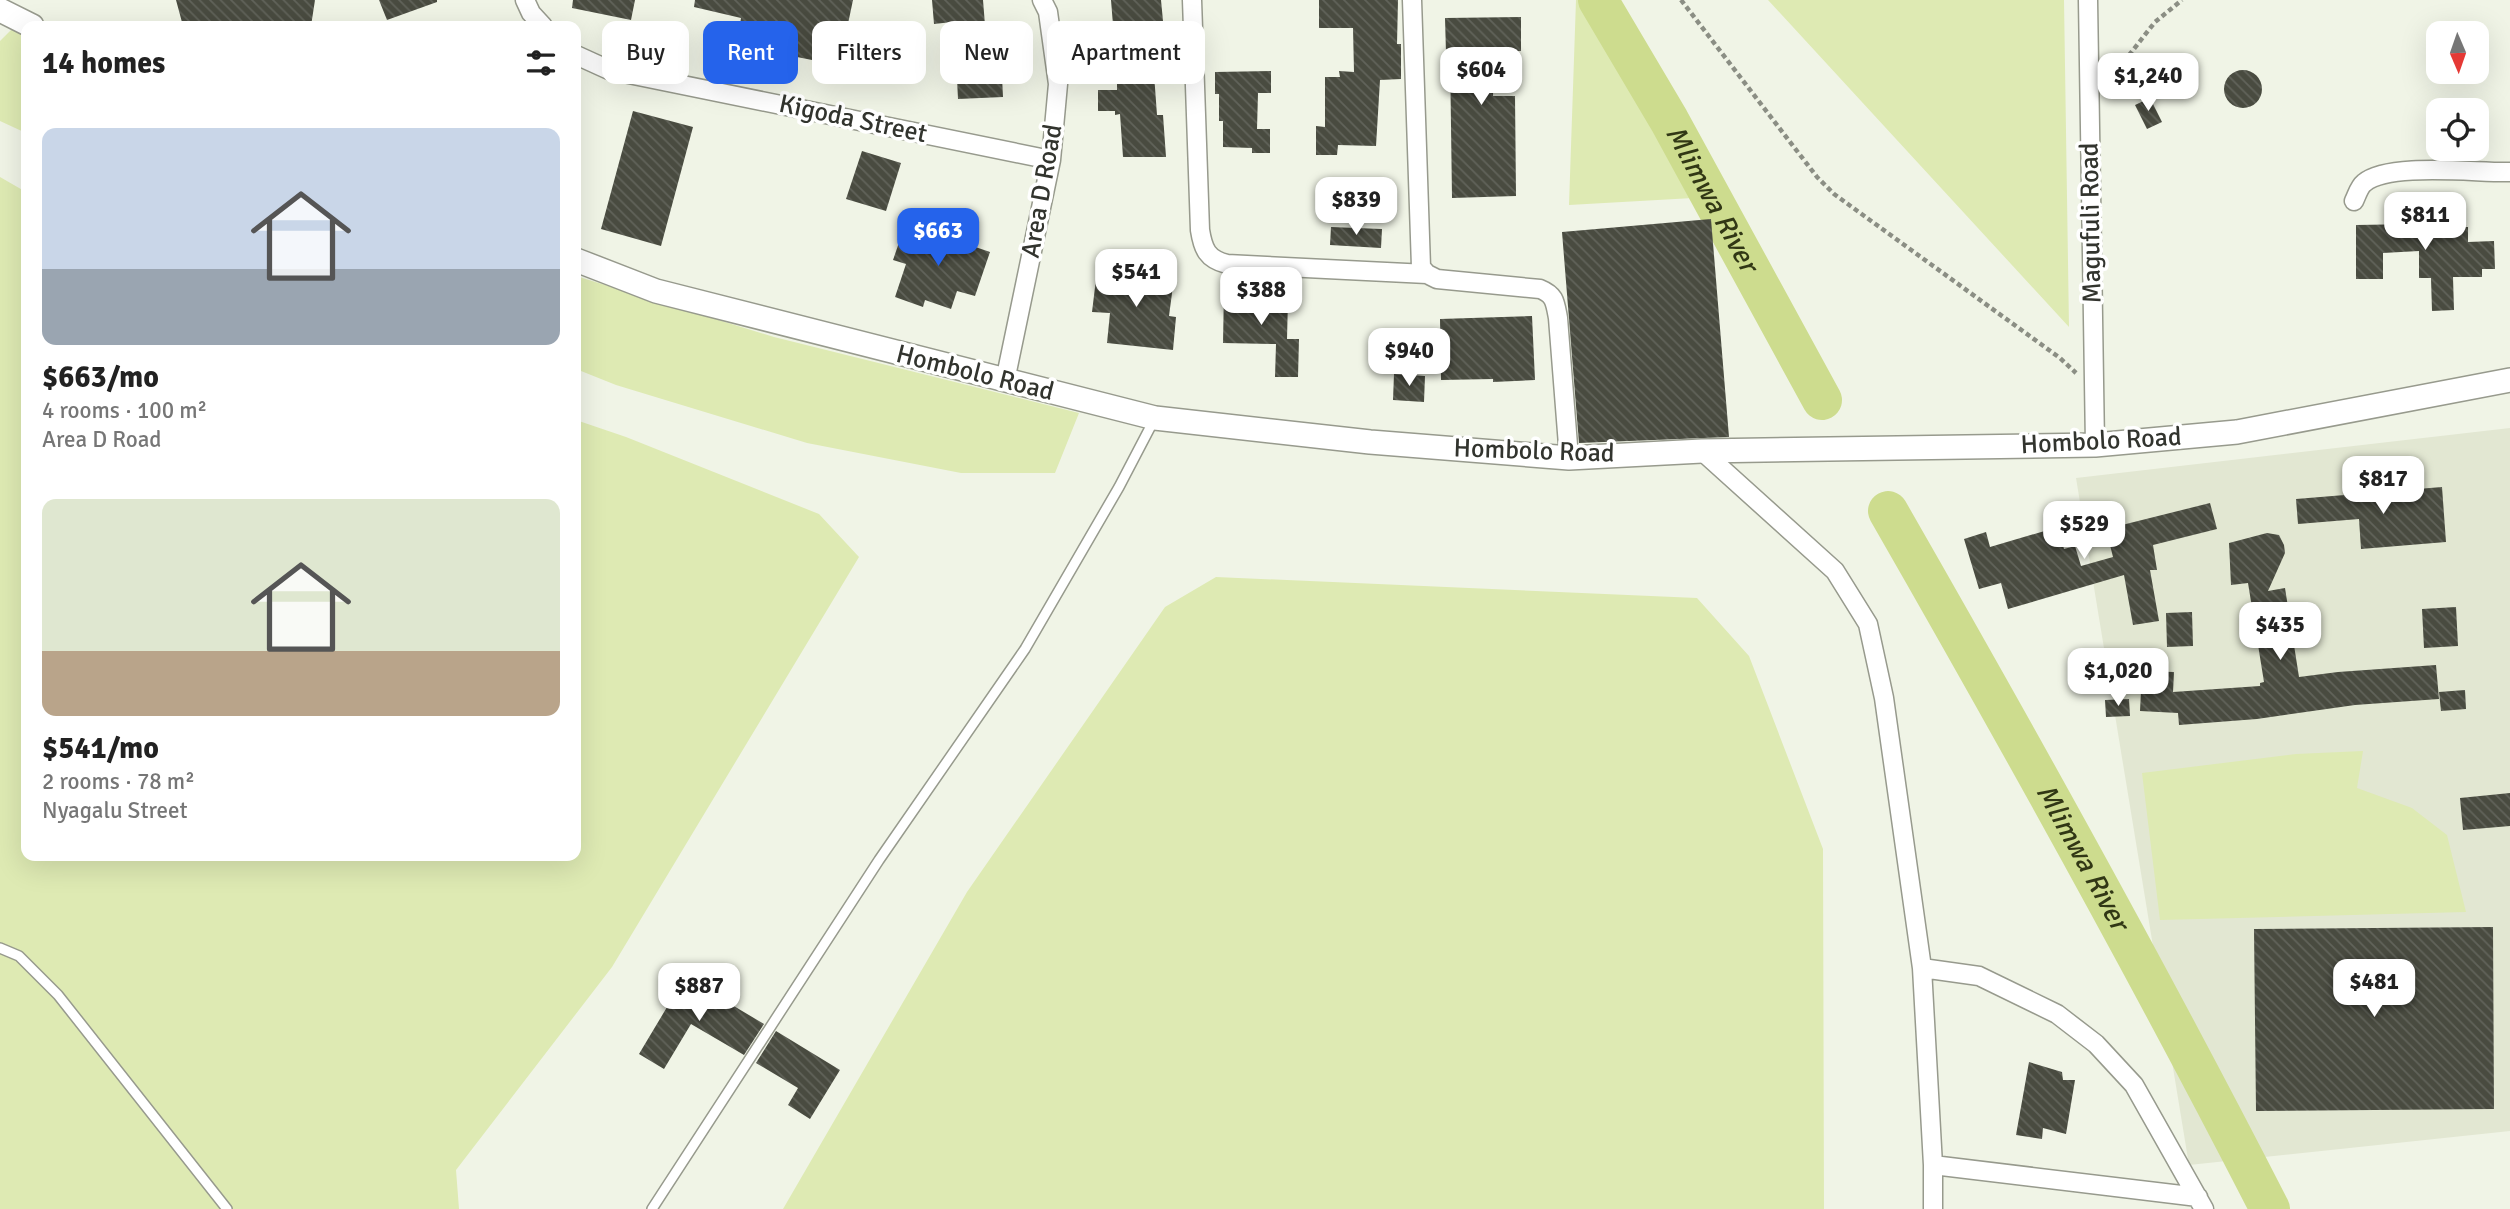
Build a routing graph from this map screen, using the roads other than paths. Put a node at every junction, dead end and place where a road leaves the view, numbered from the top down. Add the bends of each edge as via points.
1 (525, 0) edge
2 (1042, 0) edge
3 (1192, 0) edge
4 (1412, 0) edge
5 (2088, 0) edge
6 (0, 10) edge
7 (22, 21) edge
8 (538, 21) edge
9 (581, 57) edge
10 (1051, 160) junction
11 (2510, 172) edge
12 (2354, 201) dead end
13 (581, 263) edge
14 (1427, 274) junction
15 (2510, 380) edge
16 (1005, 381) junction
17 (1155, 418) junction
18 (2095, 445) junction
19 (1702, 451) junction
20 (1569, 457) junction
21 (0, 948) edge
22 (1922, 968) junction
23 (1933, 1165) junction
24 (2201, 1203) edge
25 (227, 1209) edge
26 (652, 1209) edge
27 (1933, 1209) edge

1 - 8 street
2 - 10 street, Area D Road via 1048,12 1058,84
3 - 14 street via 1200,230 1209,257 1227,264
4 - 14 street via 1419,255
5 - 18 street, Magufuli Road
6 - 7 street
9 - 10 street, Kigoda Street via 610,71
10 - 16 street, Area D Road
11 - 12 street via 2395,172 2362,184
13 - 16 street, Hombolo Road via 656,291
14 - 20 street via 1550,293 1558,318
15 - 18 street, Hombolo Road via 2237,432
16 - 17 street, Hombolo Road
17 - 20 street, Hombolo Road via 1370,442
17 - 26 lane via 1026,649 879,860
18 - 19 street, Hombolo Road
19 - 20 street, Hombolo Road
19 - 22 street via 1835,571 1868,624 1884,698
21 - 25 lane via 19,956 58,995
22 - 23 street
22 - 24 street via 1979,976 2057,1014 2096,1044 2134,1085
23 - 24 street
23 - 27 street

